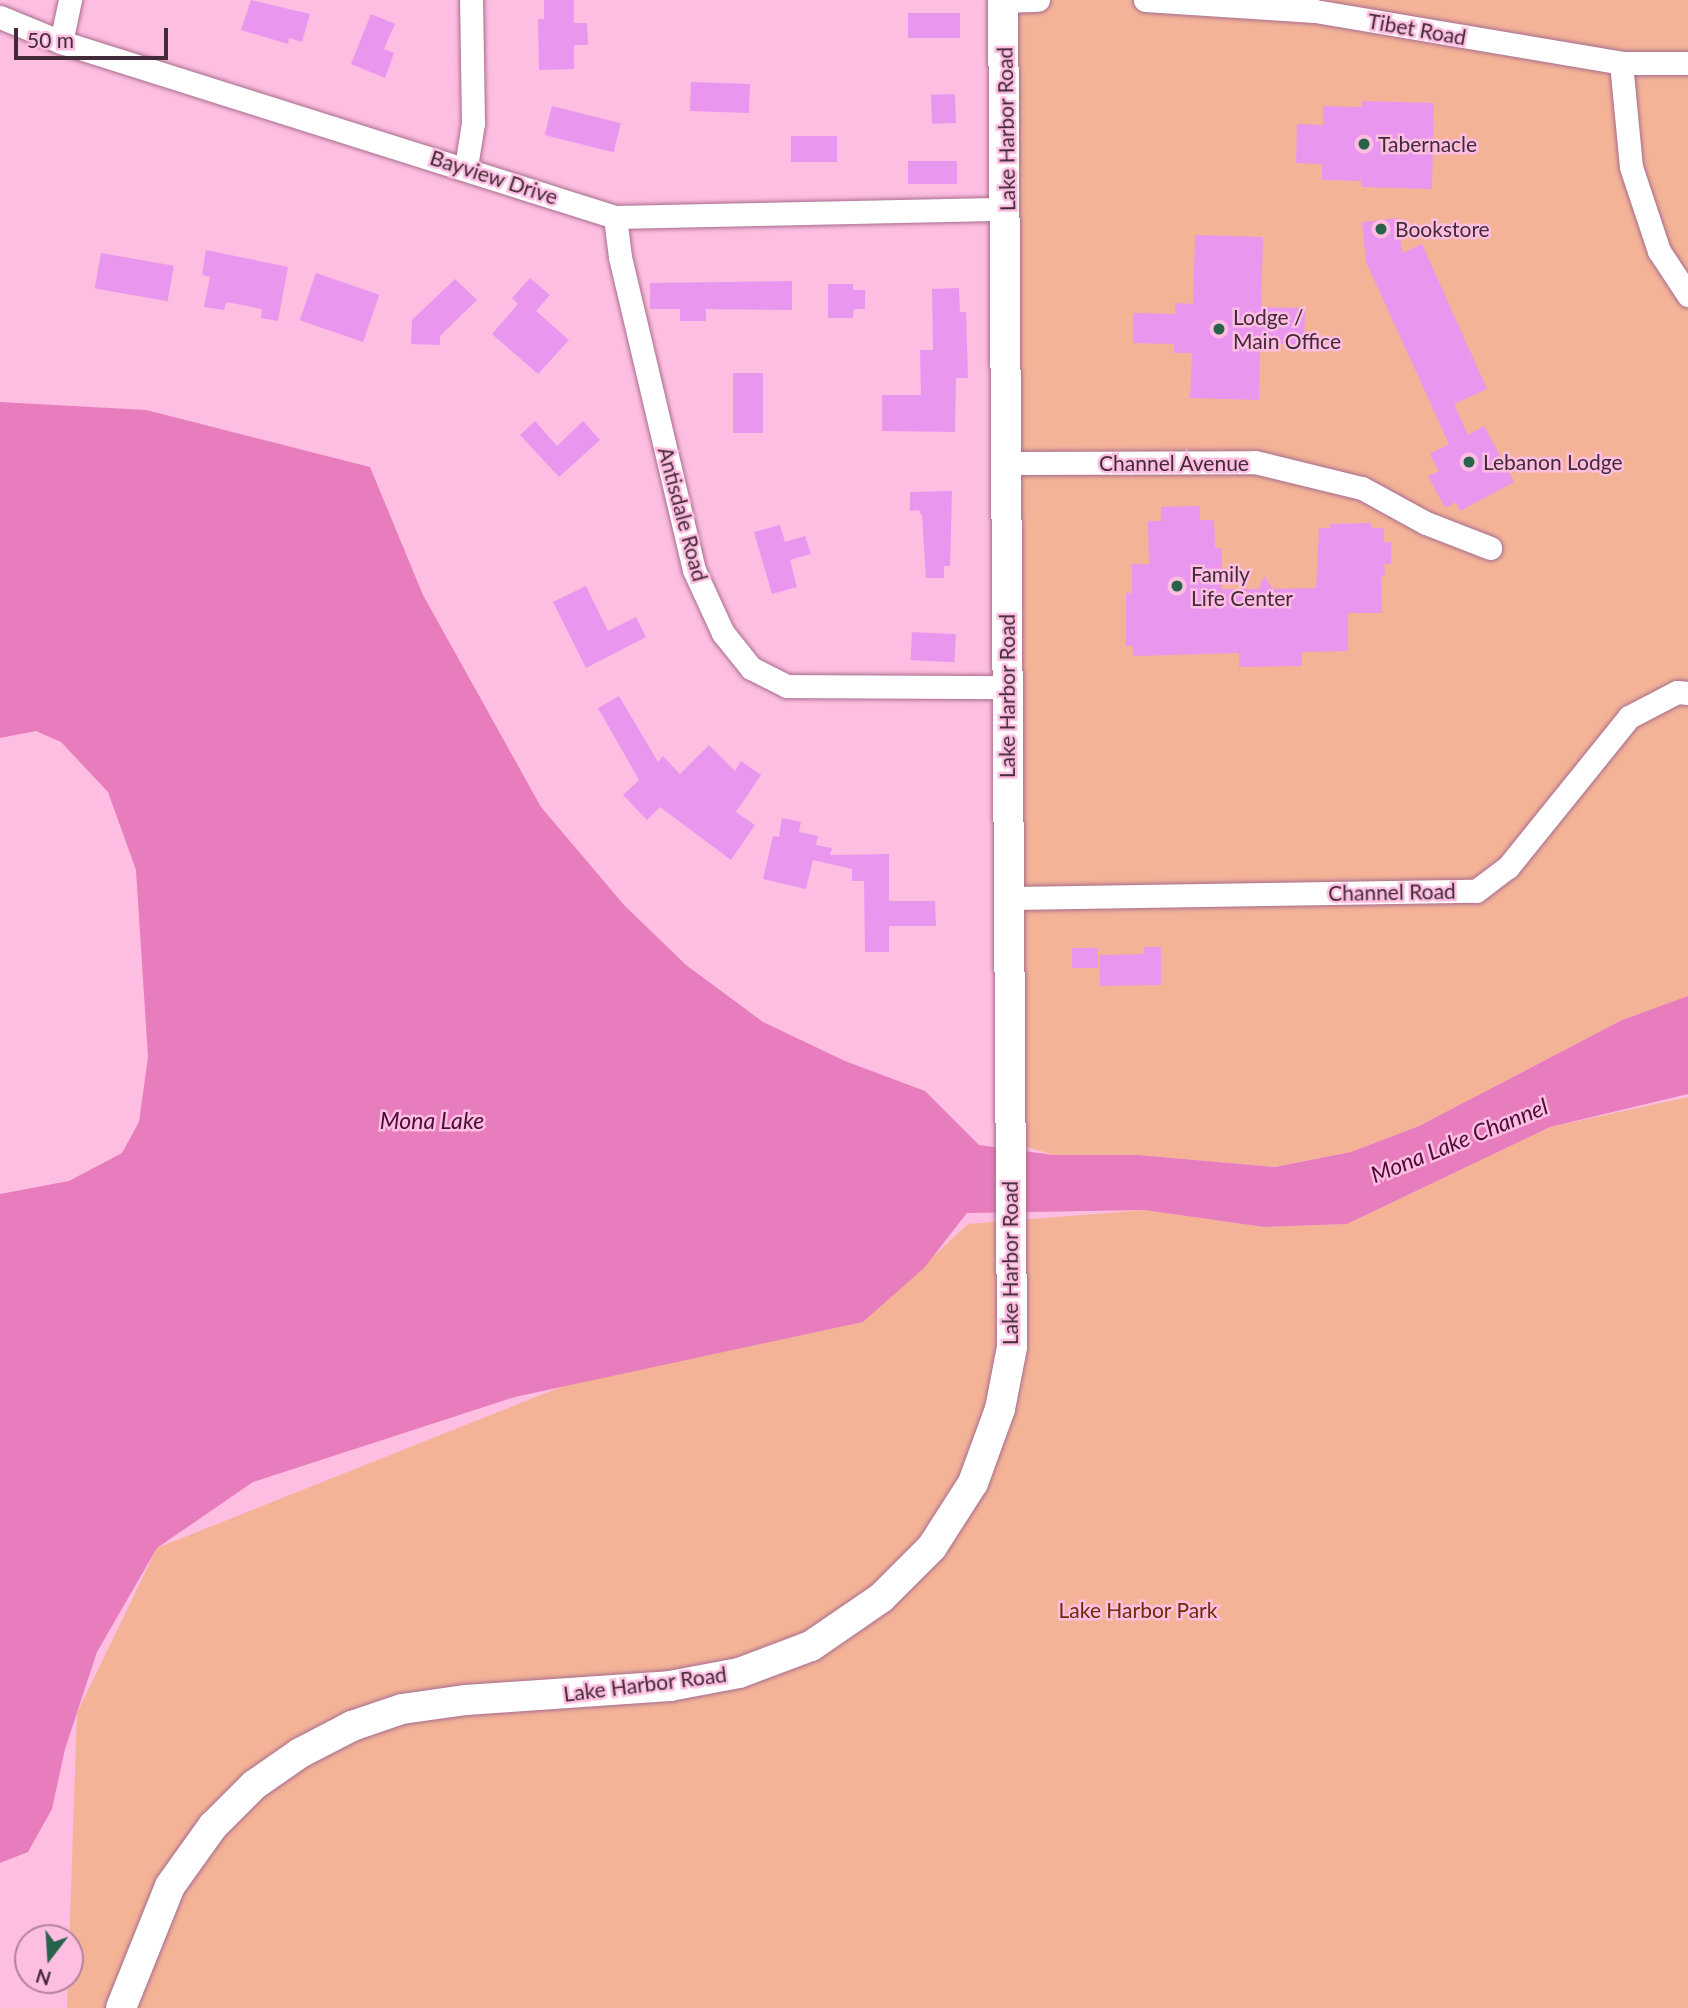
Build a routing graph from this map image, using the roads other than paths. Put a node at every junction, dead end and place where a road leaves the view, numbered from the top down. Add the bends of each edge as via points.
1 (70, 0) edge
2 (471, 0) edge
3 (1003, 0) edge
4 (1038, 0) edge
5 (1146, 0) edge
6 (1314, 5) edge
7 (0, 18) edge
8 (61, 42) junction
9 (1621, 63) junction
10 (1688, 63) edge
11 (466, 167) junction
12 (1007, 209) junction
13 (615, 217) junction
14 (1688, 295) edge
15 (1009, 463) junction
16 (1490, 548) dead end
17 (1006, 687) junction
18 (1688, 693) edge
19 (1010, 898) junction
20 (121, 2008) edge

1 - 8 street
2 - 11 street via 472,123
3 - 4 street
3 - 12 street, Lake Harbor Road
5 - 6 street, Tibet Road
6 - 9 street, Tibet Road
7 - 8 street, Bayview Drive
8 - 11 street, Bayview Drive
9 - 10 street, Tibet Road
9 - 14 street via 1631,167 1659,251
11 - 13 street, Bayview Drive
12 - 13 street, Bayview Drive
12 - 15 street, Lake Harbor Road
13 - 17 street, Antisdale Road via 620,257 694,570 723,633 751,668 787,687
15 - 16 street, Channel Avenue via 1255,462 1362,488 1426,523
15 - 17 street, Lake Harbor Road
17 - 19 street, Lake Harbor Road
18 - 19 street, Channel Road via 1677,692 1629,717 1508,867 1476,891
19 - 20 street, Lake Harbor Road via 1012,1347 1000,1409 973,1483 932,1547 881,1598 811,1646 739,1673 670,1686 402,1709 352,1726 300,1753 254,1785 213,1826 170,1886

